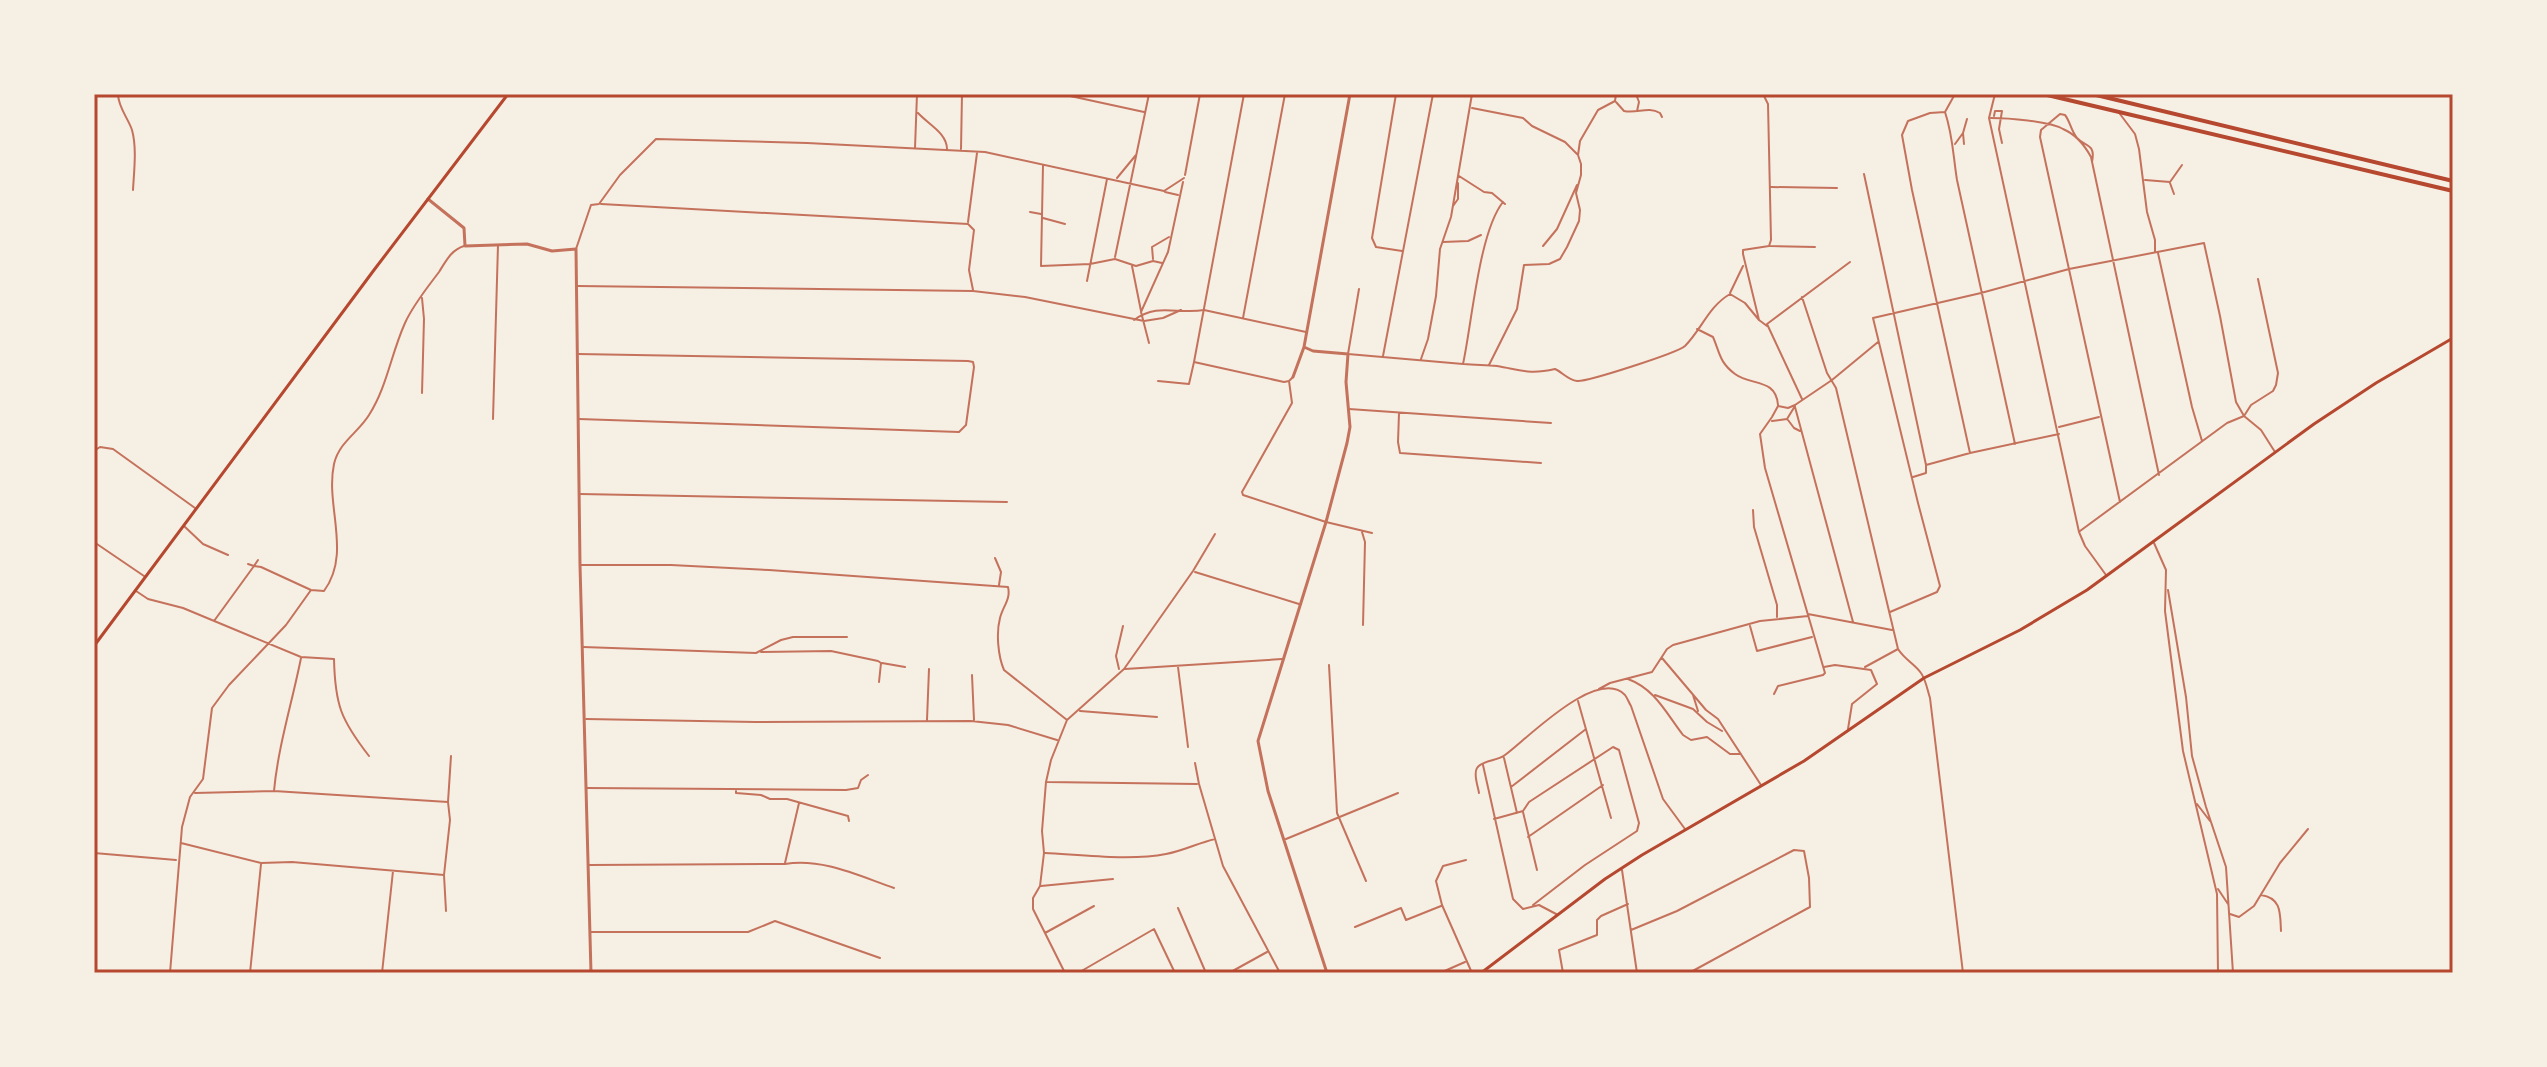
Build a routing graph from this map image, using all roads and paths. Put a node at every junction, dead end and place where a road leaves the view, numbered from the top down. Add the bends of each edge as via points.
1 (118, 94) edge
2 (917, 94) edge
3 (962, 94) edge
4 (1061, 94) edge
5 (1149, 94) edge
6 (1200, 94) edge
7 (1244, 94) edge
8 (1285, 94) edge
9 (1350, 94) edge
10 (1396, 94) edge
11 (1433, 94) edge
12 (1472, 94) edge
13 (1616, 94) edge
14 (1636, 94) edge
15 (1763, 94) edge
16 (1955, 94) edge
17 (1995, 94) edge
18 (2043, 94) edge
19 (2092, 94) edge
20 (507, 95) edge
21 (1615, 101) junction
22 (1470, 108) junction
23 (1637, 111) junction
24 (917, 112) junction
25 (1945, 112) junction
26 (2118, 112) junction
27 (1145, 113) junction
28 (1662, 117) dead end
29 (1989, 118) junction
30 (1994, 118) junction
31 (2002, 118) junction
32 (1967, 119) dead end
33 (2046, 125) junction
34 (1963, 133) junction
35 (2078, 140) junction
36 (2002, 143) dead end
37 (1964, 144) dead end
38 (915, 148) junction
39 (1952, 148) junction
40 (947, 149) junction
41 (961, 150) junction
42 (977, 152) junction
43 (1137, 154) junction
44 (1578, 155) junction
45 (1043, 163) junction
46 (2182, 165) dead end
47 (1864, 174) dead end
48 (1457, 177) junction
49 (1107, 178) junction
50 (1184, 178) junction
51 (1115, 180) junction
52 (2144, 180) junction
53 (2453, 181) edge
54 (1130, 182) junction
55 (2170, 182) junction
56 (1578, 183) junction
57 (1770, 187) junction
58 (1837, 188) dead end
59 (133, 190) dead end
60 (1164, 191) junction
61 (2453, 191) edge
62 (2174, 194) dead end
63 (1180, 196) junction
64 (428, 198) junction
65 (599, 204) junction
66 (1030, 212) dead end
67 (1041, 216) junction
68 (968, 224) junction
69 (1065, 224) dead end
70 (1172, 234) junction
71 (1481, 235) dead end
72 (1442, 242) junction
73 (498, 245) junction
74 (465, 246) junction
75 (1543, 246) dead end
76 (1769, 246) junction
77 (1815, 247) dead end
78 (576, 249) junction
79 (1403, 252) junction
80 (2156, 253) junction
81 (1115, 259) junction
82 (1153, 261) junction
83 (2114, 261) junction
84 (1850, 262) dead end
85 (1164, 263) junction
86 (1090, 264) junction
87 (1744, 264) junction
88 (1131, 265) junction
89 (2069, 269) junction
90 (2258, 279) dead end
91 (1087, 281) dead end
92 (2025, 282) junction
93 (575, 286) junction
94 (1359, 289) dead end
95 (973, 291) junction
96 (1981, 293) junction
97 (1730, 294) junction
98 (422, 296) junction
99 (1802, 297) junction
100 (1937, 302) junction
101 (1181, 310) junction
102 (1204, 310) junction
103 (1893, 312) junction
104 (1142, 313) junction
105 (1243, 318) junction
106 (1134, 320) junction
107 (1759, 320) junction
108 (1144, 321) junction
109 (1767, 326) junction
110 (1697, 329) junction
111 (1307, 332) junction
112 (2453, 338) edge
113 (1879, 341) junction
114 (1149, 343) dead end
115 (1304, 347) junction
116 (577, 354) junction
117 (1348, 354) junction
118 (1383, 357) junction
119 (1420, 361) junction
120 (1194, 362) junction
121 (1463, 364) junction
122 (1489, 366) junction
123 (1293, 377) joint
124 (1832, 380) junction
125 (1158, 381) dead end
126 (1289, 381) junction
127 (422, 393) dead end
128 (1802, 400) junction
129 (1795, 405) junction
130 (1778, 406) junction
131 (1348, 409) junction
132 (1399, 412) junction
133 (2244, 416) junction
134 (2101, 417) junction
135 (493, 419) dead end
136 (578, 419) junction
137 (1787, 419) junction
138 (1770, 421) junction
139 (1551, 423) dead end
140 (2058, 427) junction
141 (1800, 431) junction
142 (2059, 434) junction
143 (2202, 442) junction
144 (2015, 444) junction
145 (94, 451) edge
146 (2275, 452) junction
147 (1970, 453) junction
148 (1541, 463) dead end
149 (1926, 465) junction
150 (2159, 475) junction
151 (1912, 478) junction
152 (579, 494) junction
153 (1007, 502) dead end
154 (2120, 502) junction
155 (196, 509) junction
156 (1753, 510) dead end
157 (1326, 522) junction
158 (183, 525) junction
159 (1362, 531) junction
160 (2079, 532) junction
161 (1372, 533) dead end
162 (1215, 534) dead end
163 (94, 542) edge
164 (2154, 543) junction
165 (228, 555) dead end
166 (995, 558) dead end
167 (258, 560) dead end
168 (248, 564) dead end
169 (580, 565) junction
170 (254, 566) junction
171 (1193, 571) junction
172 (2107, 576) junction
173 (145, 577) junction
174 (999, 586) junction
175 (2167, 588) junction
176 (136, 590) junction
177 (311, 590) junction
178 (1301, 605) junction
179 (1890, 612) junction
180 (1808, 615) junction
181 (1777, 618) junction
182 (214, 621) junction
183 (1853, 622) junction
184 (1749, 624) junction
185 (1363, 625) dead end
186 (1123, 626) dead end
187 (1894, 630) junction
188 (847, 637) dead end
189 (1813, 637) junction
190 (269, 644) junction
191 (94, 646) edge
192 (582, 647) junction
193 (1898, 649) junction
194 (760, 652) junction
195 (301, 657) junction
196 (1662, 658) junction
197 (1284, 659) junction
198 (881, 663) junction
199 (1872, 663) junction
200 (1329, 665) dead end
201 (1178, 666) junction
202 (905, 667) dead end
203 (1823, 667) junction
204 (1864, 668) junction
205 (929, 669) dead end
206 (1122, 669) junction
207 (1871, 670) junction
208 (972, 675) dead end
209 (1626, 678) junction
210 (1924, 678) junction
211 (879, 682) dead end
212 (1598, 689) junction
213 (1692, 693) junction
214 (1774, 694) dead end
215 (1654, 695) junction
216 (1578, 700) junction
217 (1079, 710) junction
218 (1699, 712) junction
219 (1157, 717) dead end
220 (585, 719) junction
221 (1067, 720) junction
222 (927, 721) junction
223 (974, 721) junction
224 (1587, 729) junction
225 (1848, 730) junction
226 (1725, 732) junction
227 (1058, 740) junction
228 (1188, 747) dead end
229 (1742, 754) junction
230 (369, 756) dead end
231 (451, 756) dead end
232 (1503, 757) junction
233 (1595, 757) junction
234 (1195, 763) dead end
235 (1483, 764) junction
236 (868, 775) dead end
237 (1046, 782) junction
238 (1199, 784) junction
239 (1603, 785) junction
240 (1761, 786) junction
241 (1511, 787) junction
242 (586, 788) junction
243 (735, 789) junction
244 (274, 791) junction
245 (194, 793) junction
246 (1398, 793) dead end
247 (1479, 793) dead end
248 (448, 802) junction
249 (2196, 802) junction
250 (799, 803) junction
251 (1523, 811) junction
252 (1517, 813) junction
253 (1338, 817) junction
254 (1611, 818) dead end
255 (1494, 819) junction
256 (849, 821) dead end
257 (2211, 822) junction
258 (2308, 829) dead end
259 (1685, 830) junction
260 (1528, 837) junction
261 (1215, 839) junction
262 (1285, 840) junction
263 (181, 843) junction
264 (94, 853) edge
265 (1044, 853) junction
266 (1466, 860) dead end
267 (179, 861) junction
268 (261, 863) junction
269 (785, 864) junction
270 (588, 865) junction
271 (1622, 869) junction
272 (394, 870) junction
273 (1537, 870) dead end
274 (444, 875) junction
275 (1113, 879) dead end
276 (1366, 881) dead end
277 (1040, 886) junction
278 (2216, 886) junction
279 (894, 888) dead end
280 (2259, 895) junction
281 (1628, 904) junction
282 (1442, 905) junction
283 (1533, 905) junction
284 (2229, 905) junction
285 (1094, 906) dead end
286 (1178, 908) dead end
287 (446, 911) dead end
288 (2229, 913) junction
289 (1558, 915) junction
290 (1355, 927) dead end
291 (1631, 930) junction
292 (2281, 931) dead end
293 (590, 932) junction
294 (1044, 934) junction
295 (1269, 951) junction
296 (880, 958) dead end
297 (1466, 961) junction
298 (170, 973) edge
299 (250, 973) edge
300 (382, 973) edge
301 (591, 973) edge
302 (1065, 973) edge
303 (1078, 973) edge
304 (1175, 973) edge
305 (1206, 973) edge
306 (1229, 973) edge
307 (1280, 973) edge
308 (1327, 973) edge
309 (1440, 973) edge
310 (1472, 973) edge
311 (1482, 973) edge
312 (1563, 973) edge
313 (1637, 973) edge
314 (1689, 973) edge
315 (1963, 973) edge
316 (2218, 973) edge
317 (2233, 973) edge

1 - 59 street via 134,142
2 - 24 street
3 - 41 street
4 - 27 street
5 - 27 street
6 - 50 street
7 - 102 street
8 - 105 street
9 - 111 street
10 - 79 street via 1372,238 1376,247
11 - 79 street
12 - 22 street
13 - 21 street
14 - 23 street
15 - 57 street via 1768,104
16 - 25 street
17 - 29 street
18 - 26 highway
19 - 53 highway
20 - 64 main road
21 - 23 street via 1624,111
21 - 44 street via 1592,118
22 - 44 street via 1523,118
22 - 48 street
23 - 28 street via 1652,109
24 - 38 street
24 - 40 street via 943,136
25 - 39 street
25 - 100 street via 1915,117 1902,135
26 - 52 street via 2135,134
26 - 61 highway
27 - 43 street
29 - 30 street
29 - 92 street
30 - 31 street
30 - 31 street via 1999,110
31 - 33 street
31 - 36 street
32 - 34 street
33 - 35 street via 2064,129
33 - 35 street via 2065,115
33 - 89 street via 2040,137
34 - 37 street
34 - 39 street
35 - 83 street via 2092,162
38 - 40 street
38 - 65 street via 656,139
39 - 96 street
40 - 41 street
41 - 42 street
42 - 45 street
42 - 68 street
43 - 51 street
43 - 54 street
44 - 56 street
45 - 49 street
45 - 67 street
46 - 55 street
47 - 103 street
48 - 72 street
48 - 121 street via 1504,203 1486,242
49 - 51 street
49 - 86 street
50 - 60 street
50 - 63 street
51 - 54 street
52 - 55 street
52 - 80 street
54 - 60 street
54 - 81 street
55 - 62 street
56 - 75 street
56 - 122 street via 1579,221 1567,247 1549,264 1524,265 1517,309
57 - 58 street
57 - 76 street
60 - 63 street
63 - 70 street
64 - 74 street via 464,228
64 - 155 main road
65 - 68 street
65 - 78 street via 591,205
66 - 67 street
67 - 69 street
67 - 86 street via 1041,266
68 - 95 street via 974,230 969,270
70 - 82 street via 1152,247
70 - 85 street
71 - 72 street
72 - 119 street
73 - 74 street
73 - 78 street
73 - 135 street
74 - 98 street via 451,253
76 - 77 street
76 - 87 street via 1743,250
78 - 93 street
79 - 118 street
80 - 83 street
80 - 133 street via 2204,243 2236,402
80 - 143 street
81 - 86 street
81 - 88 street
82 - 85 street
82 - 88 street
83 - 89 street
83 - 150 street
84 - 99 street
85 - 104 street
86 - 91 street
87 - 97 street
87 - 107 street
88 - 104 street
89 - 92 street
89 - 134 street
90 - 133 street via 2278,373 2273,391
92 - 96 street
92 - 140 street
93 - 95 street
93 - 116 street
94 - 117 street
95 - 106 street
96 - 100 street
96 - 144 street
97 - 107 street
97 - 110 street via 1709,310
98 - 127 street
98 - 177 street via 406,321 370,415 338,452 332,480 335,567 324,591
99 - 109 street
99 - 124 street
100 - 103 street
100 - 147 street
101 - 102 street
101 - 104 street
101 - 108 street
102 - 105 street
102 - 120 street
103 - 113 street via 1873,318
103 - 149 street
104 - 106 street
104 - 108 street
105 - 111 street
106 - 108 street
107 - 109 street
108 - 114 street
109 - 128 street
110 - 122 street via 1681,349 1581,381 1555,369 1529,373
110 - 130 street via 1713,337 1720,359 1735,374 1769,387
111 - 115 street
112 - 146 main road
113 - 124 street
113 - 151 street
115 - 117 street
115 - 123 street
116 - 136 street
116 - 136 street via 973,362 974,367 966,425 959,432
117 - 118 street
117 - 131 street
118 - 119 street
119 - 121 street
120 - 125 street via 1189,384
120 - 126 street
121 - 122 street
123 - 126 street
124 - 128 street
124 - 179 street
126 - 157 street via 1292,403 1242,492
128 - 129 street
129 - 130 street
129 - 137 street
129 - 141 street
130 - 138 street
131 - 132 street
131 - 157 street via 1347,443
132 - 139 street
132 - 148 street via 1400,453
133 - 143 street
133 - 146 street
134 - 140 street
134 - 154 street
136 - 152 street
137 - 138 street
137 - 141 street
138 - 180 street via 1760,434 1765,468
140 - 142 street
141 - 183 street
142 - 144 street
142 - 160 street
143 - 150 street
144 - 147 street
145 - 155 street via 113,449
146 - 164 main road
147 - 149 street
149 - 151 street via 1926,473
150 - 154 street
151 - 179 street via 1940,589
152 - 153 street
152 - 169 street
154 - 160 street
155 - 158 main road
156 - 181 street
157 - 159 street
157 - 178 street
158 - 165 street via 203,544
158 - 173 main road
159 - 161 street
159 - 185 street
160 - 172 street
162 - 171 street
163 - 173 street
164 - 172 main road
164 - 175 street via 2166,570
166 - 174 street
167 - 170 street
168 - 170 street
169 - 174 street via 671,565
169 - 192 street
170 - 177 street
170 - 182 street
171 - 178 street
171 - 206 street
172 - 210 main road via 2020,630
173 - 176 main road
174 - 221 street via 1008,587 1009,593 999,620 1004,670
175 - 249 street via 2174,689
175 - 257 street via 2192,756
176 - 182 street
176 - 191 main road
177 - 190 street
178 - 197 street
179 - 187 street
180 - 181 street
180 - 183 street
180 - 189 street
181 - 184 street
182 - 190 street
183 - 187 street
184 - 189 street via 1757,651
184 - 196 street via 1673,645
186 - 206 street via 1116,656
187 - 193 street
188 - 194 street via 793,637
189 - 203 street
190 - 195 street
190 - 245 street via 214,704 203,779
192 - 194 street
192 - 220 street
193 - 199 street
193 - 210 street
194 - 198 street via 831,651
195 - 230 street via 334,659 343,719
195 - 244 street
196 - 209 street via 1652,672
196 - 213 street
197 - 201 street
197 - 262 street via 1258,741
198 - 202 street
198 - 211 street
199 - 204 street
199 - 207 street
200 - 253 street
201 - 206 street
201 - 228 street
203 - 204 street
203 - 214 street via 1825,675 1778,686
204 - 207 street
205 - 222 street
206 - 217 street
207 - 225 street via 1877,684 1852,704
208 - 223 street
209 - 212 street
209 - 215 street
210 - 225 main road
210 - 315 street
212 - 216 street
212 - 259 street via 1624,694 1663,799
213 - 218 street
213 - 226 street
215 - 218 street
215 - 229 street via 1683,735 1691,740 1707,737 1730,754
216 - 224 street
216 - 232 street
217 - 219 street
217 - 221 street
218 - 226 street
220 - 222 street
220 - 242 street
221 - 227 street
222 - 223 street
223 - 227 street
224 - 233 street
224 - 241 street
225 - 240 main road
226 - 229 street
227 - 237 street
229 - 240 street
231 - 248 street
232 - 235 street
232 - 241 street
233 - 239 street
233 - 251 street
233 - 283 street via 1613,747 1619,750 1638,828
234 - 238 street
235 - 247 street via 1476,775
235 - 255 street
236 - 243 street via 858,788 846,790
237 - 238 street
237 - 265 street
238 - 261 street
239 - 254 street
239 - 260 street
240 - 259 main road
241 - 252 street
242 - 243 street
242 - 270 street
243 - 250 street
244 - 245 street
244 - 248 street
245 - 263 street
246 - 253 street
248 - 274 street
249 - 257 street
249 - 278 street
250 - 256 street via 848,816
250 - 269 street
251 - 252 street
251 - 260 street
252 - 255 street
253 - 262 street
253 - 276 street
255 - 283 street via 1513,899 1523,909
257 - 284 street via 2226,867
258 - 280 street
259 - 271 main road
260 - 273 street
261 - 265 street via 1148,856
261 - 295 street via 1223,866
262 - 308 street
263 - 267 street
263 - 268 street
264 - 267 street
265 - 277 street
266 - 282 street via 1440,870 1436,881
267 - 298 street
268 - 272 street
268 - 299 street
269 - 270 street
269 - 279 street via 840,869
270 - 293 street
271 - 281 street
271 - 289 main road
272 - 274 street
272 - 300 street
274 - 287 street
275 - 277 street
277 - 294 street via 1033,909
278 - 284 street
278 - 316 street
280 - 288 street via 2246,914
280 - 292 street via 2278,904
281 - 291 street
281 - 312 street via 1597,920 1597,935 1559,950
282 - 290 street via 1406,920 1401,908
282 - 297 street
283 - 289 street
284 - 288 street
285 - 294 street
286 - 305 street
288 - 317 street
289 - 311 main road
291 - 313 street
291 - 314 street via 1794,850 1806,854 1809,908
293 - 296 street via 748,932 775,921
293 - 301 street
294 - 302 street
295 - 306 street
295 - 307 street
297 - 309 street
297 - 310 street
303 - 304 street via 1154,929

